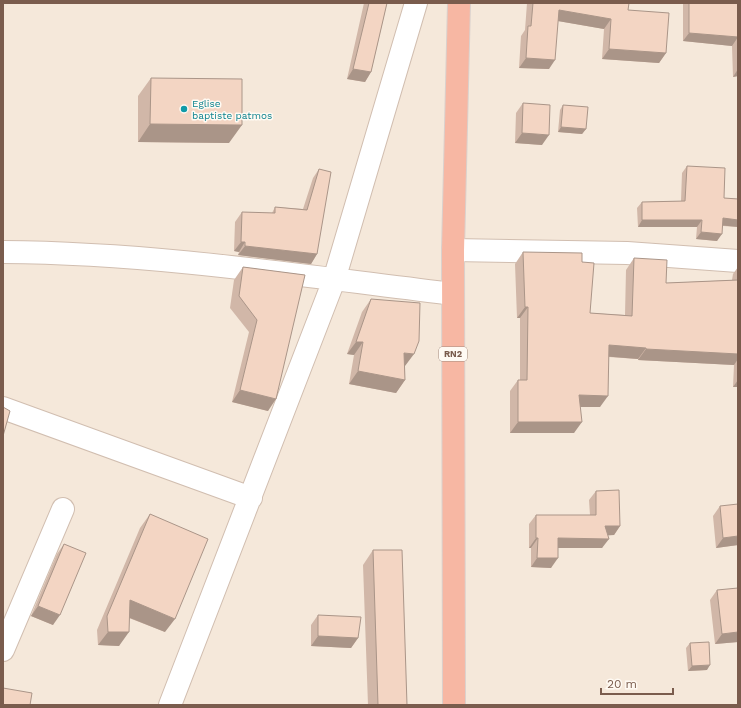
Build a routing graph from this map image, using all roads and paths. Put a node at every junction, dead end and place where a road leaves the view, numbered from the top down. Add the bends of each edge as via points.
1 (416, 3) edge
2 (459, 3) edge
3 (453, 250) junction
4 (3, 252) edge
5 (738, 261) edge
6 (334, 280) junction
7 (453, 294) junction
8 (3, 408) edge
9 (251, 498) junction
10 (63, 509) dead end
11 (3, 650) edge
12 (170, 705) edge
13 (454, 705) edge

1 - 6 street
2 - 3 highway, RN2
3 - 5 street via 627,253
3 - 7 highway, RN2
4 - 6 street via 52,252 186,262
6 - 7 street
6 - 9 street
7 - 13 highway, RN2
8 - 9 street
9 - 12 street
10 - 11 street

